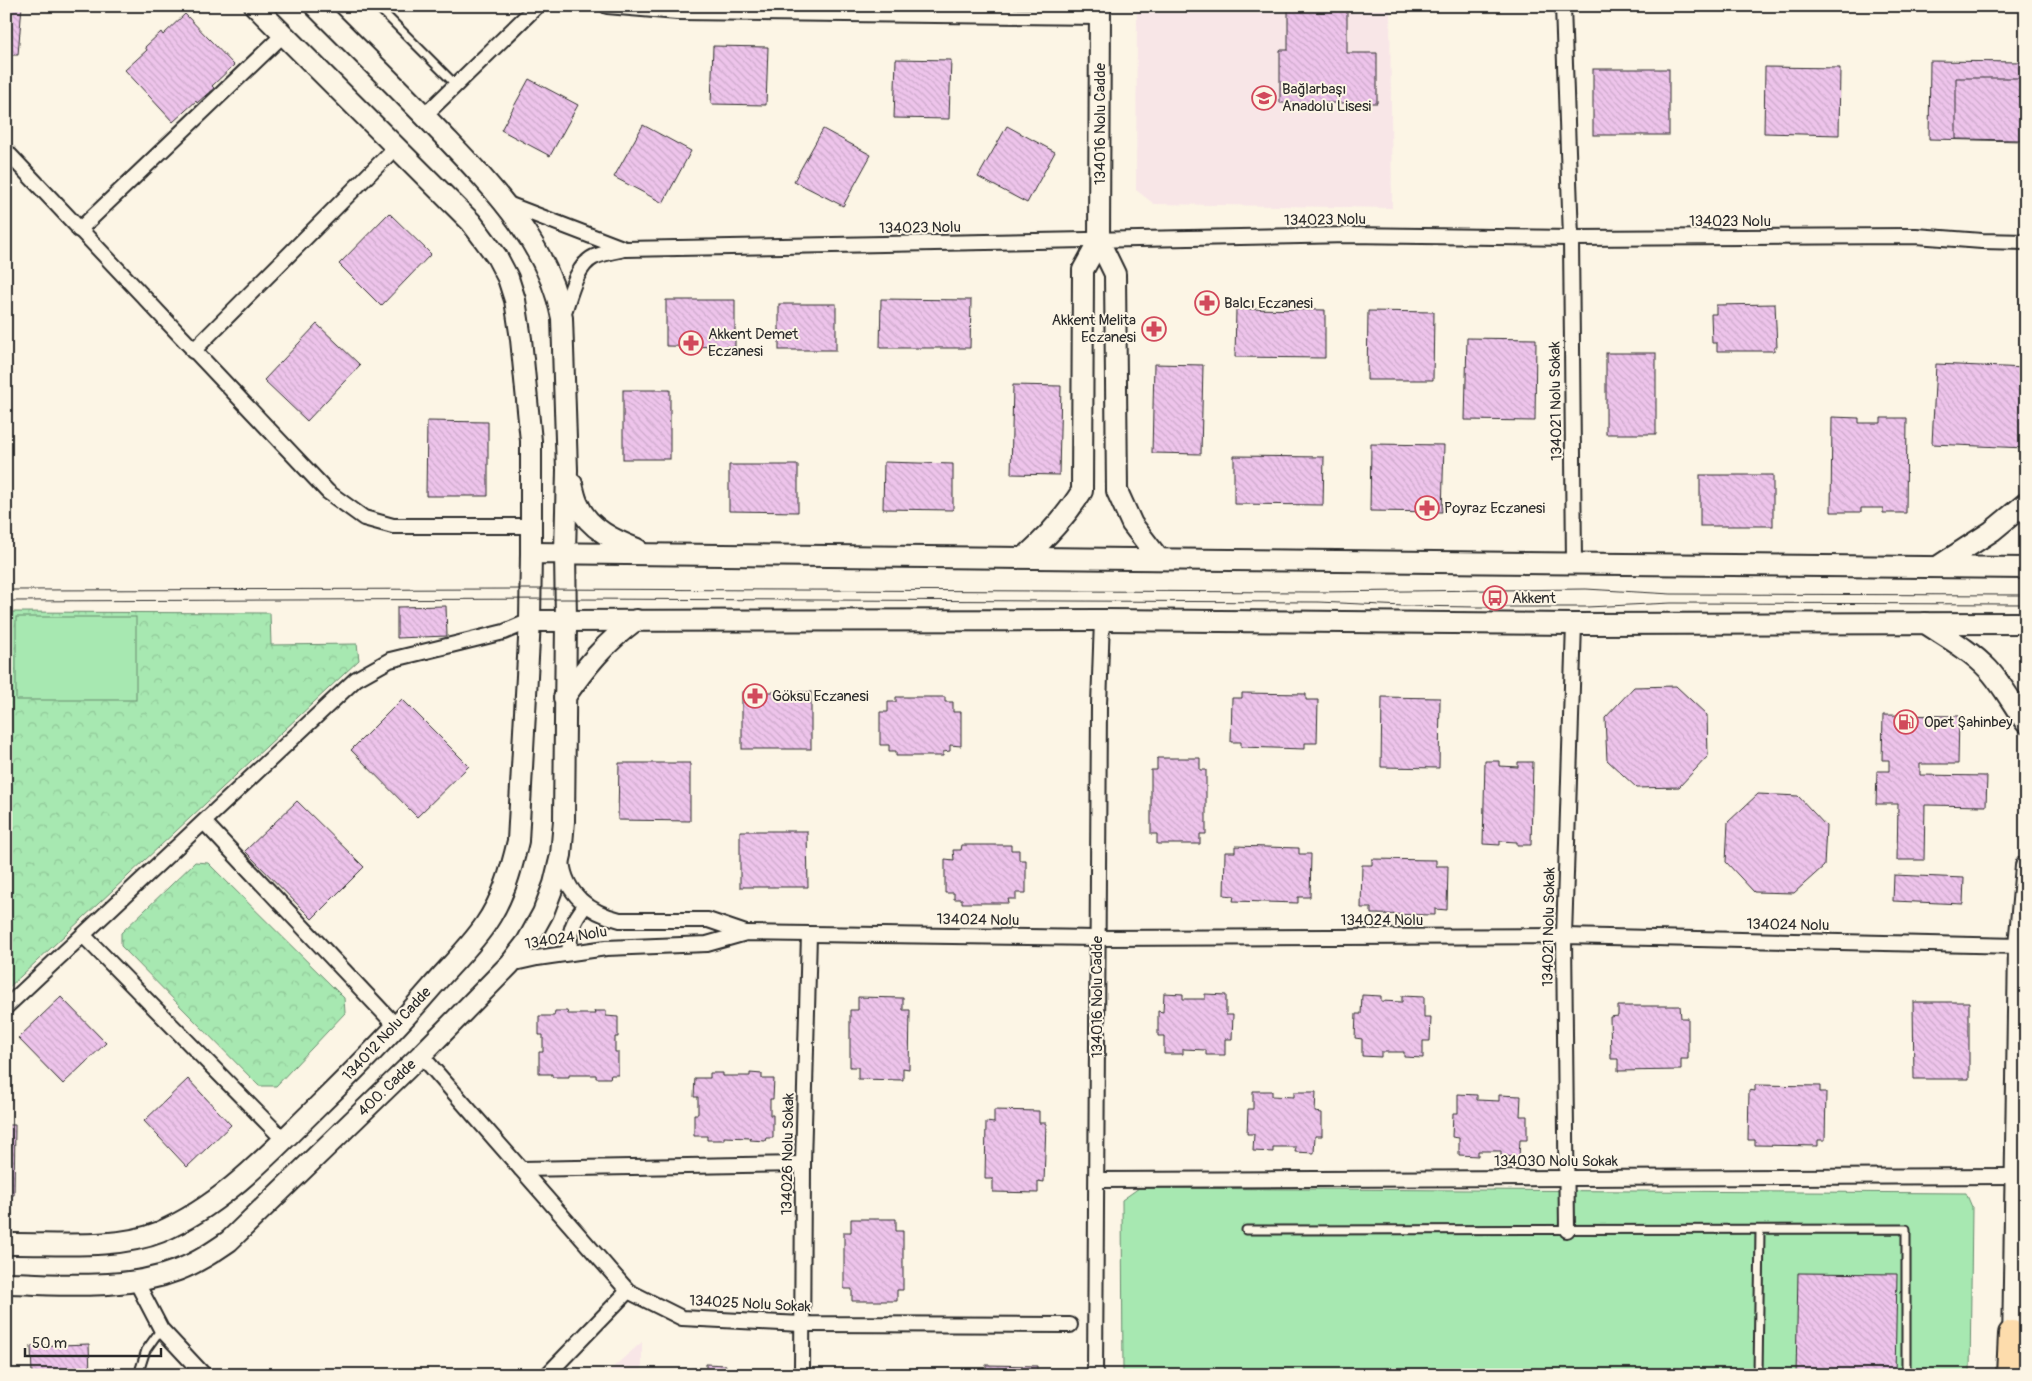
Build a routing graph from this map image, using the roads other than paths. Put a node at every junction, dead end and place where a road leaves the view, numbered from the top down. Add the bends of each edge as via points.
1 (255, 6) edge
2 (315, 6) edge
3 (377, 6) edge
4 (537, 6) edge
5 (607, 6) edge
6 (1563, 6) edge
7 (1100, 11) edge
8 (283, 34) junction
9 (456, 85) junction
10 (424, 116) junction
11 (396, 147) junction
12 (6, 151) edge
13 (505, 203) junction
14 (79, 230) junction
15 (1571, 238) junction
16 (1100, 241) junction
17 (2026, 242) edge
18 (625, 249) junction
19 (562, 318) junction
20 (193, 351) junction
21 (567, 470) junction
22 (2026, 503) edge
23 (531, 526) junction
24 (531, 553) junction
25 (565, 553) junction
26 (651, 554) junction
27 (1025, 557) junction
28 (1159, 558) junction
29 (1574, 563) junction
30 (1937, 567) junction
31 (2026, 568) edge
32 (566, 620) junction
33 (636, 620) junction
34 (1102, 620) junction
35 (530, 621) junction
36 (1925, 623) junction
37 (2026, 623) edge
38 (1574, 624) junction
39 (564, 698) junction
40 (2026, 723) edge
41 (204, 822) junction
42 (561, 855) junction
43 (2026, 866) edge
44 (586, 905) junction
45 (746, 933) junction
46 (809, 934) junction
47 (83, 935) junction
48 (1564, 936) junction
49 (1097, 938) junction
50 (2019, 946) junction
51 (570, 952) junction
52 (510, 964) junction
53 (6, 1007) edge
54 (397, 1027) junction
55 (421, 1055) junction
56 (284, 1140) junction
57 (803, 1164) junction
58 (521, 1169) junction
59 (2016, 1176) junction
60 (1567, 1177) junction
61 (1097, 1180) junction
62 (1246, 1230) dead end
63 (1567, 1230) junction
64 (1760, 1230) junction
65 (6, 1244) edge
66 (136, 1281) junction
67 (6, 1284) edge
68 (628, 1291) junction
69 (802, 1324) junction
70 (1070, 1324) dead end
71 (161, 1329) junction
72 (2012, 1334) joint
73 (138, 1375) edge
74 (204, 1375) edge
75 (547, 1375) edge
76 (802, 1375) edge
77 (1095, 1375) edge
78 (1758, 1375) edge
79 (1906, 1375) edge
80 (2011, 1375) edge

1 - 8 main road, 134012 Nolu Cadde
2 - 10 main road
3 - 9 lane
4 - 9 street
5 - 7 street via 677,12
6 - 15 street, 134021 Nolu Sokak
7 - 16 main road, 134016 Nolu Cadde
8 - 11 main road, 134012 Nolu Cadde
8 - 14 street
9 - 10 street
10 - 13 main road
11 - 20 street
11 - 23 main road, 134012 Nolu Cadde via 471,222 508,278 518,319 525,374 531,442
12 - 14 street
13 - 18 street
13 - 19 main road via 551,276
14 - 20 street
15 - 16 street, 134023 Nolu via 1349,236
15 - 17 street, 134023 Nolu via 1916,236
15 - 29 street, 134021 Nolu Sokak
16 - 18 street, 134023 Nolu
16 - 27 main road via 1082,270 1082,491 1053,531
16 - 28 main road via 1115,274 1117,491 1132,524
18 - 19 street via 593,257 581,269
19 - 21 main road
20 - 23 street via 328,492 364,518 393,526
21 - 25 main road, 400. Cadde
21 - 26 main road via 579,508 592,524 611,539
22 - 30 main road via 1992,532
23 - 24 main road, 134012 Nolu Cadde
24 - 25 main road
24 - 35 main road, 134012 Nolu Cadde
25 - 26 main road
25 - 32 main road, 400. Cadde
26 - 27 main road
27 - 28 main road
28 - 29 main road
29 - 30 main road
30 - 31 main road
32 - 33 main road
32 - 35 main road
32 - 39 main road, 400. Cadde
33 - 34 main road
33 - 39 main road via 597,654
34 - 38 main road
34 - 49 street, 134016 Nolu Cadde
35 - 41 street via 504,632 390,660 356,679
35 - 54 main road, 134012 Nolu Cadde via 518,841 511,872 484,926
36 - 37 main road
36 - 38 main road
36 - 40 main road via 1987,668
38 - 48 street, 134021 Nolu Sokak
39 - 42 main road, 400. Cadde
41 - 47 street
41 - 54 street
42 - 44 street, 134024 Nolu via 568,883
42 - 52 main road, 400. Cadde via 543,913
43 - 50 main road
44 - 45 street, 134024 Nolu via 620,920 708,920
44 - 51 street via 573,924
45 - 46 street, 134024 Nolu
45 - 51 street, 134024 Nolu via 707,944
46 - 49 street, 134024 Nolu
46 - 57 street, 134026 Nolu Sokak
47 - 53 street
47 - 56 street
48 - 49 street, 134024 Nolu
48 - 50 street, 134024 Nolu
48 - 60 street, 134021 Nolu Sokak
49 - 61 street, 134016 Nolu Cadde
50 - 59 main road
51 - 52 street, 134024 Nolu
52 - 55 main road, 400. Cadde
54 - 56 main road, 134012 Nolu Cadde
55 - 58 street, 134025 Nolu Sokak
55 - 66 main road, 400. Cadde via 229,1242 179,1270
56 - 65 main road, 134012 Nolu Cadde via 212,1204 157,1233 96,1243
57 - 58 street
57 - 69 street, 134026 Nolu Sokak
58 - 68 street, 134025 Nolu Sokak
59 - 60 street, 134030 Nolu Sokak
59 - 72 main road
60 - 61 street, 134030 Nolu Sokak
60 - 63 street, 134021 Nolu Sokak
61 - 77 street, 134016 Nolu Cadde
62 - 63 lane
63 - 64 lane
64 - 78 lane
64 - 79 lane via 1906,1229
66 - 67 main road, 400. Cadde
66 - 71 street
68 - 69 street, 134025 Nolu Sokak via 682,1318
68 - 75 street
69 - 70 street, 134025 Nolu Sokak
69 - 76 street, 134026 Nolu Sokak
71 - 73 lane via 146,1350
71 - 74 street
72 - 80 highway

